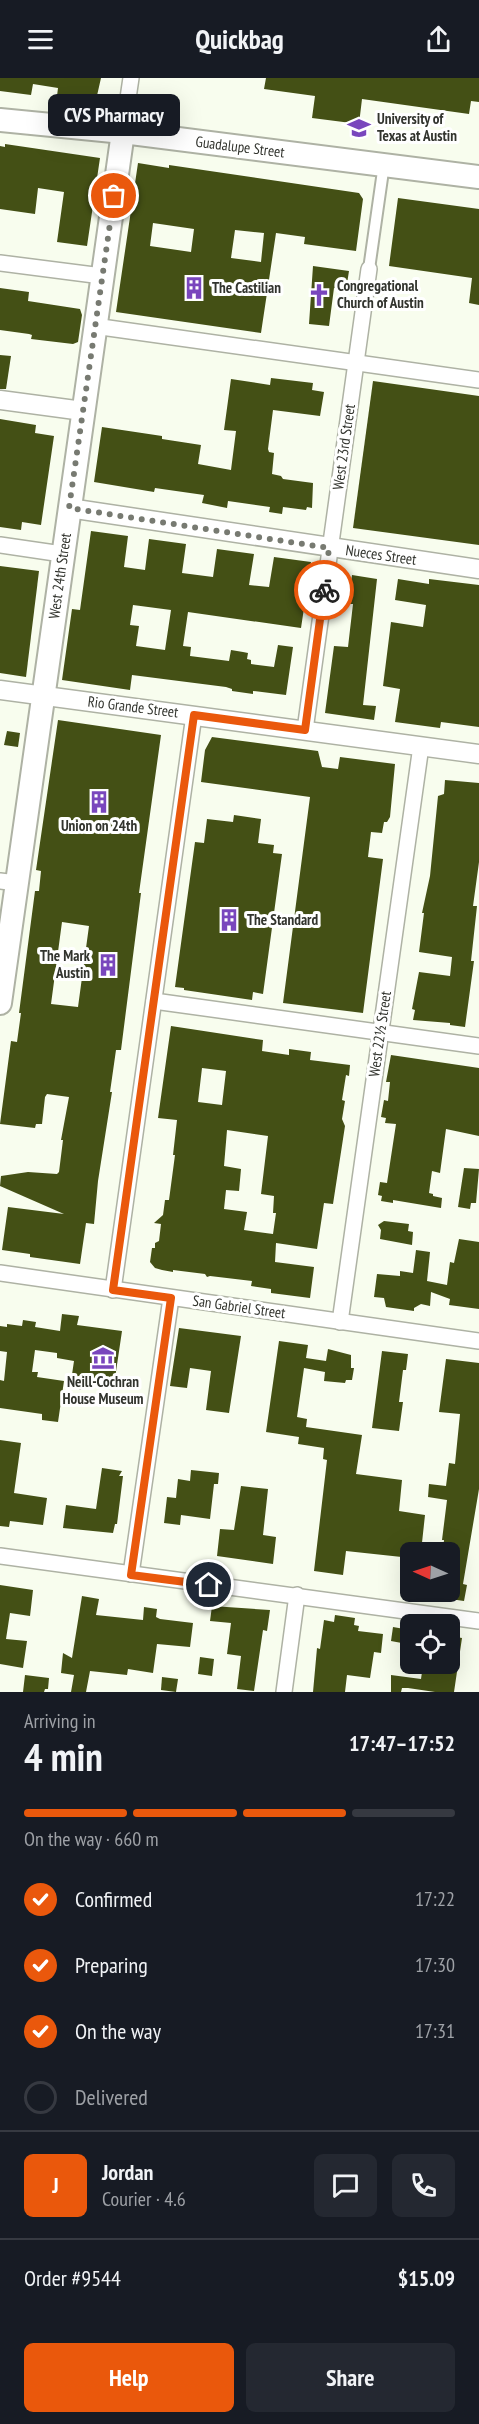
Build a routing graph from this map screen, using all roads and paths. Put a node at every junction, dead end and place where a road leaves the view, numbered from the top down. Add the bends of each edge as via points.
1 (131, 78) edge
2 (0, 120) edge
3 (123, 132) junction
4 (384, 164) junction
5 (479, 177) edge
6 (0, 262) edge
7 (369, 269) joint
8 (102, 276) junction
9 (94, 326) junction
10 (356, 363) junction
11 (479, 380) edge
12 (0, 400) edge
13 (83, 411) junction
14 (69, 508) junction
15 (0, 545) edge
16 (329, 548) junction
17 (62, 554) junction
18 (479, 569) edge
19 (0, 690) edge
20 (44, 696) junction
21 (194, 715) junction
22 (305, 730) junction
23 (421, 746) junction
24 (479, 754) edge
25 (8, 882) edge
26 (154, 1001) junction
27 (0, 1003) edge
28 (379, 1034) junction
29 (479, 1046) edge
30 (0, 1273) edge
31 (113, 1290) junction
32 (171, 1298) junction
33 (340, 1322) junction
34 (479, 1341) edge
35 (0, 1556) edge
36 (131, 1575) junction
37 (297, 1595) junction
38 (479, 1621) edge
39 (284, 1692) edge

1 - 3 street, West 24th Street
2 - 3 main road, Guadalupe Street
3 - 4 main road, Guadalupe Street
3 - 8 main road, West 24th Street
4 - 5 main road, Guadalupe Street
4 - 7 street, West 23rd Street
6 - 8 street
7 - 10 street, West 23rd Street
8 - 9 main road, West 24th Street
9 - 10 street
9 - 13 main road, West 24th Street
10 - 11 street
10 - 16 street, West 23rd Street
12 - 13 street
13 - 14 main road, West 24th Street
14 - 16 street, Nueces Street
14 - 17 main road, West 24th Street
15 - 17 street
16 - 18 street, Nueces Street
16 - 22 street, West 23rd Street
17 - 20 main road, West 24th Street
19 - 20 street, Rio Grande Street
20 - 21 street, Rio Grande Street
20 - 25 main road, West 24th Street
21 - 22 street, Rio Grande Street
21 - 26 street
22 - 23 street, Rio Grande Street
23 - 24 street, Rio Grande Street
23 - 28 street, West 22½ Street
25 - 27 main road, West 24th Street
26 - 28 street
26 - 31 street
28 - 29 street
28 - 33 street, West 22½ Street
30 - 31 street, San Gabriel Street
31 - 32 street, San Gabriel Street
32 - 33 street, San Gabriel Street
32 - 36 street
33 - 34 street, San Gabriel Street
35 - 36 street
36 - 37 street
37 - 38 street
37 - 39 street

